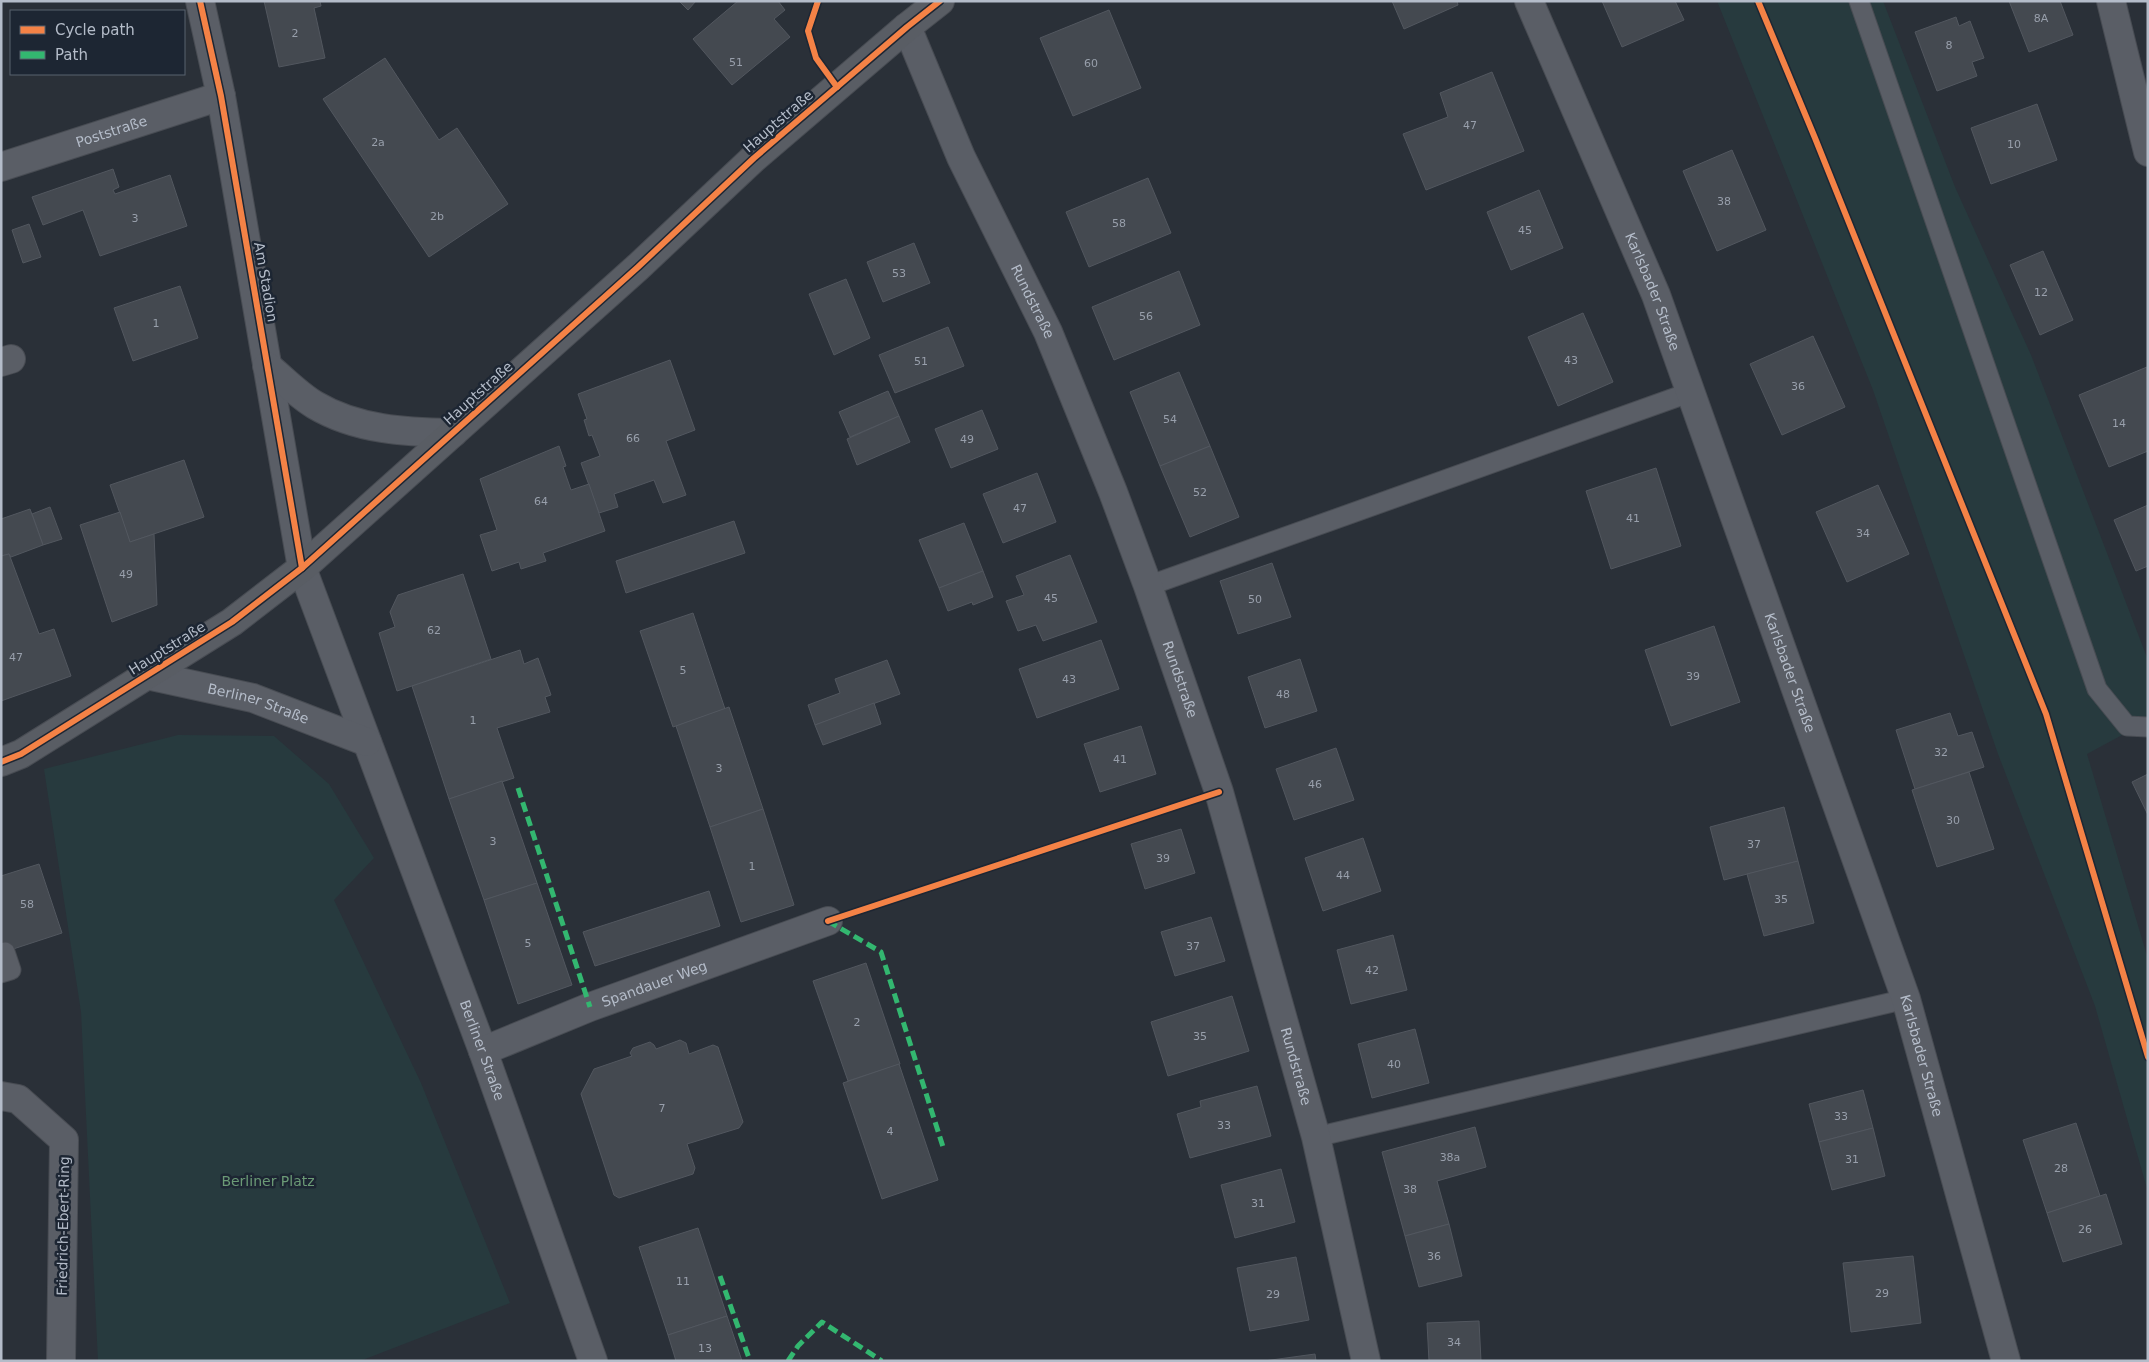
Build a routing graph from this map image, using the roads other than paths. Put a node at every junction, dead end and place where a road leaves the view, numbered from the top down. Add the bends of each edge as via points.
1 (200, 1) edge
2 (940, 1) edge
3 (1529, 1) edge
4 (1858, 1) edge
5 (2111, 1) edge
6 (907, 27) junction
7 (2141, 91) edge
8 (221, 96) junction
9 (2148, 152) edge
10 (1, 167) edge
11 (267, 366) junction
12 (1691, 392) junction
13 (453, 433) junction
14 (302, 568) junction
15 (1148, 586) junction
16 (147, 675) junction
17 (2148, 727) edge
18 (367, 742) junction
19 (1, 762) edge
20 (828, 921) dead end
21 (5, 952) dead end
22 (1, 973) edge
23 (1906, 998) junction
24 (483, 1051) junction
25 (1, 1096) edge
26 (1316, 1137) junction
27 (61, 1361) edge
28 (593, 1361) edge
29 (1366, 1361) edge
30 (2006, 1361) edge

1 - 8 street, Am Stadion
2 - 6 main road, Hauptstraße
3 - 12 street, Karlsbader Straße via 1656,295
4 - 17 lane via 2098,689 2127,726
5 - 7 street
6 - 13 main road, Hauptstraße via 754,158
6 - 15 street, Rundstraße via 961,157 1048,332
7 - 9 street
8 - 10 street, Poststraße
8 - 11 street, Am Stadion
11 - 13 street via 314,405 355,423 407,432
11 - 14 street, Am Stadion
12 - 15 lane
12 - 23 street, Karlsbader Straße
13 - 14 main road, Hauptstraße
14 - 16 main road, Hauptstraße via 232,622
14 - 18 street, Berliner Straße
15 - 26 street, Rundstraße via 1219,792
16 - 18 street, Berliner Straße via 253,698
16 - 19 main road, Hauptstraße via 21,754
18 - 24 street, Berliner Straße
20 - 24 street, Spandauer Weg via 590,1007
21 - 22 lane via 11,970
23 - 26 lane
23 - 30 street, Karlsbader Straße
24 - 28 street, Berliner Straße
25 - 27 street, Friedrich-Ebert-Ring via 18,1100 64,1140
26 - 29 street, Rundstraße

